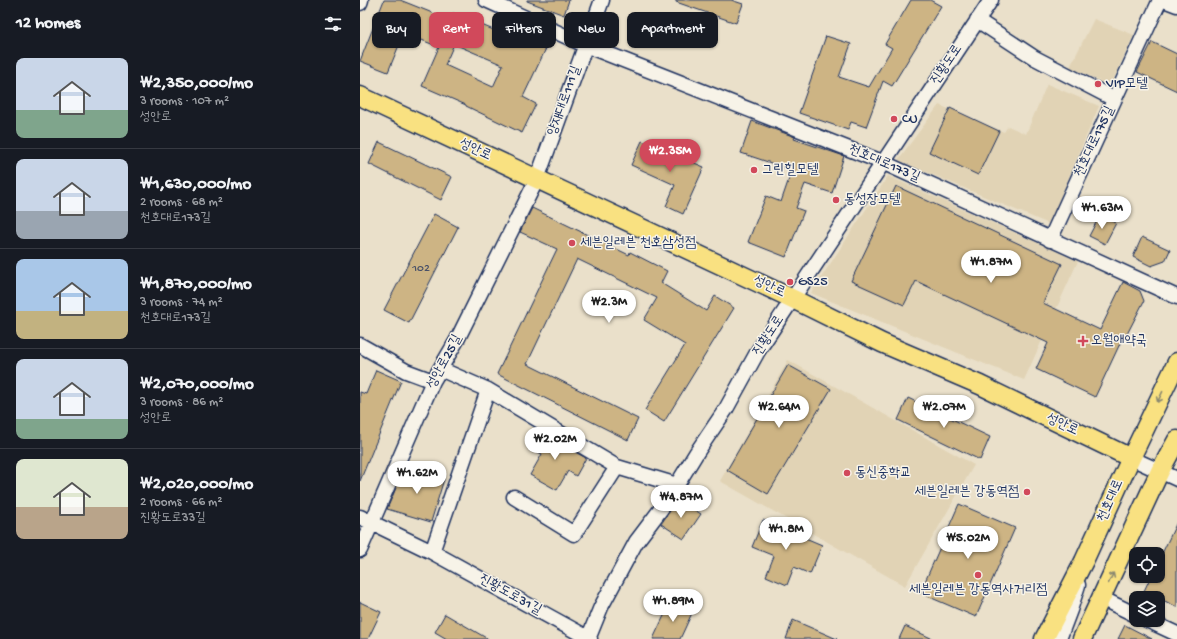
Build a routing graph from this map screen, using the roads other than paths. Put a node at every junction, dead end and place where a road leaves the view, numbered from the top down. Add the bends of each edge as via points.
1 (486, 0) edge
2 (602, 0) edge
3 (991, 0) edge
4 (1160, 0) edge
5 (1164, 0) edge
6 (1177, 5) edge
7 (597, 12) edge
8 (977, 20) junction
9 (564, 35) edge
10 (584, 48) edge
11 (593, 48) edge
12 (360, 96) edge
13 (1114, 99) junction
14 (882, 162) junction
15 (537, 179) junction
16 (1050, 240) junction
17 (1177, 297) edge
18 (793, 299) junction
19 (360, 346) edge
20 (1177, 362) edge
21 (437, 375) junction
22 (488, 390) junction
23 (1177, 440) edge
24 (1131, 458) junction
25 (617, 467) junction
26 (1160, 471) junction
27 (1177, 479) edge
28 (677, 485) junction
29 (514, 497) dead end
30 (366, 520) edge
31 (360, 550) edge
32 (432, 552) junction
33 (1084, 561) junction
34 (1101, 598) junction
35 (1129, 612) edge
36 (1162, 627) edge
37 (1177, 634) edge
38 (589, 639) edge
39 (1044, 639) edge
40 (1059, 639) edge
41 (1082, 639) edge

1 - 9 street, 천호대로173길
2 - 7 street, 양재대로111길
3 - 8 street, 진황도로
4 - 13 street, 천호대로175길
5 - 6 street
8 - 13 street via 1035,58
8 - 14 street, 진황도로
10 - 15 street, 양재대로111길
11 - 14 street, 천호대로173길
12 - 15 main road, 성안로
13 - 16 street, 천호대로175길
14 - 16 street, 천호대로173길
14 - 18 street, 진황도로
15 - 18 main road, 성안로
15 - 21 street, 성안로25길
16 - 17 street, 천호대로173길
18 - 24 main road, 성안로
18 - 28 street, 진황도로 via 758,351 726,409
19 - 21 street via 406,371
20 -> 24 main road, 천호대로
21 - 22 street
21 - 30 street, 성안로25길
22 - 25 street
22 - 32 street
23 - 26 main road
24 - 26 street, 성안로
24 - 33 main road, 천호대로
25 - 28 street
25 - 29 street via 574,534
26 - 27 street, 성안로
34 -> 26 main road
28 - 38 street, 진황도로 via 636,542 601,607
30 - 31 street, 성안로25길
30 - 32 street, 진황도로31길
32 - 38 street, 진황도로31길
33 - 39 main road, 천호대로
33 - 40 street
34 - 35 street
34 - 41 main road
36 - 37 street

